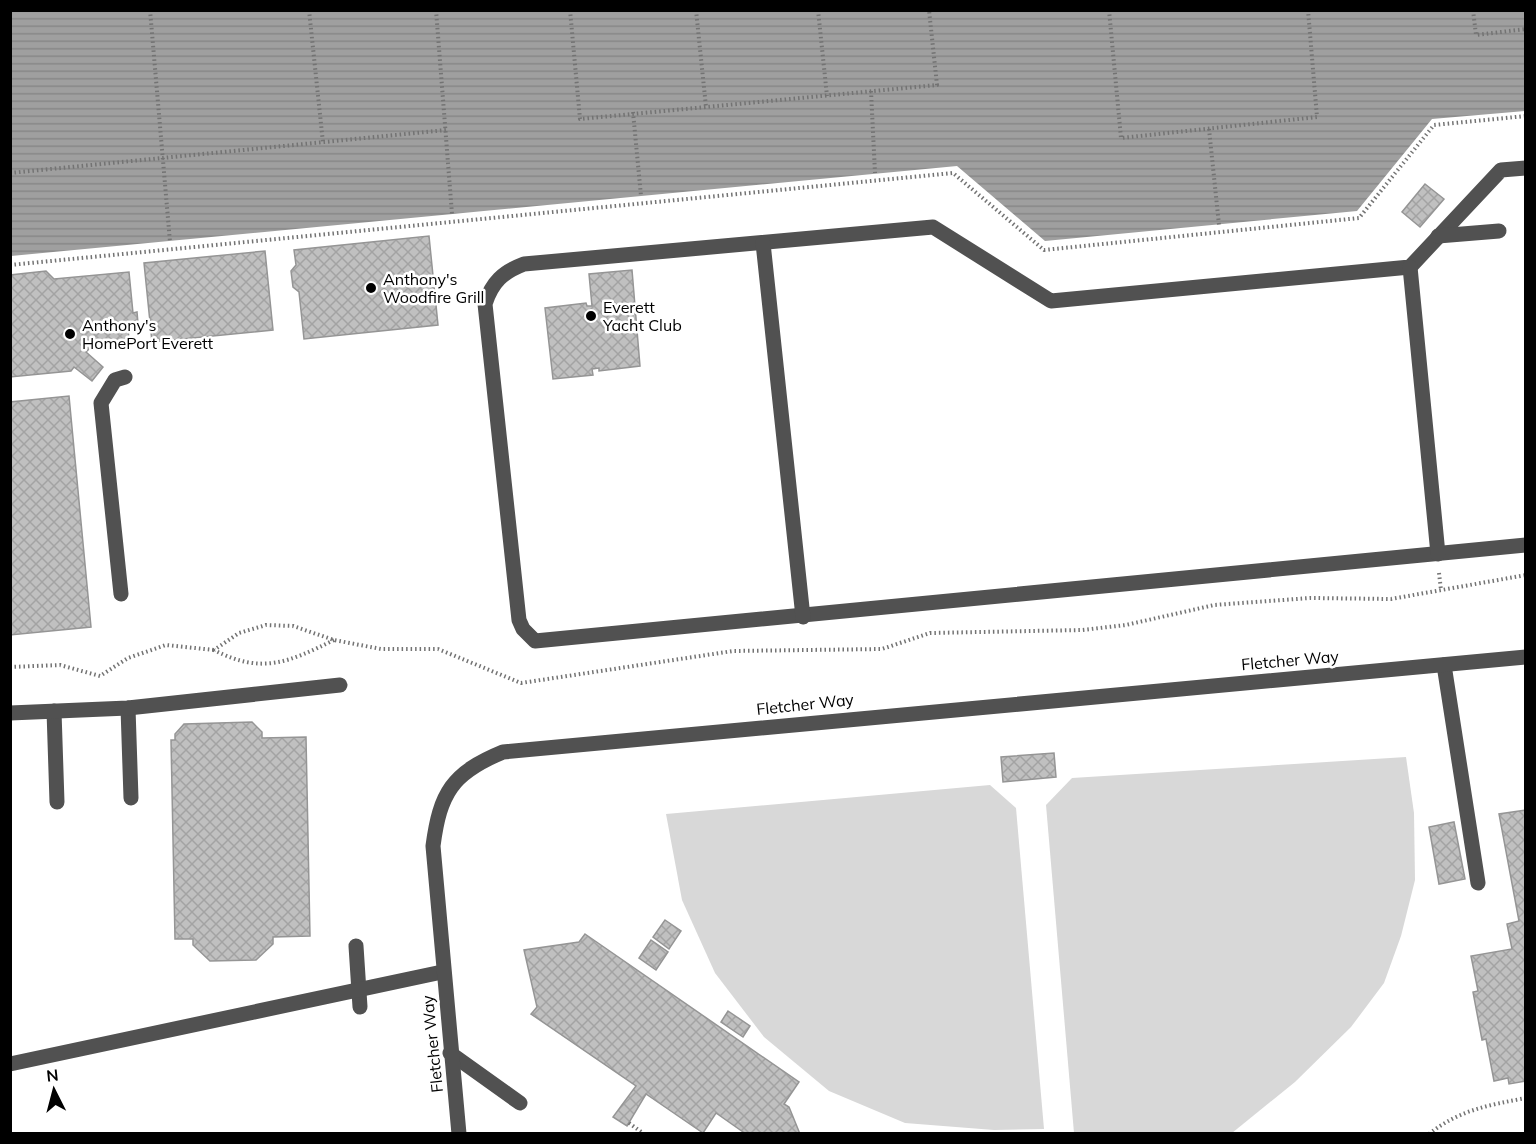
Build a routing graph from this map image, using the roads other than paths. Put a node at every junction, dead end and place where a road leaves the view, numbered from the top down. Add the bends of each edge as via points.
1 (1526, 168) edge
2 (1499, 231) dead end
3 (1438, 236) junction
4 (763, 243) junction
5 (1410, 267) junction
6 (125, 377) dead end
7 (1526, 545) edge
8 (1438, 554) junction
9 (121, 594) dead end
10 (803, 617) junction
11 (1526, 657) edge
12 (1444, 664) junction
13 (340, 685) dead end
14 (128, 708) junction
15 (54, 711) junction
16 (10, 713) edge
17 (131, 798) dead end
18 (57, 802) dead end
19 (1478, 883) dead end
20 (356, 946) dead end
21 (442, 972) junction
22 (359, 999) junction
23 (450, 1053) junction
24 (10, 1064) edge
25 (520, 1103) dead end
26 (459, 1134) edge

1 - 3 street via 1501,170
2 - 3 street
3 - 5 street
4 - 5 street via 933,227 1051,301
4 - 10 street
4 - 10 street via 524,264 506,271 490,288 485,304 519,620 535,641
5 - 8 street
6 - 9 street via 115,380 100,403
7 - 8 street
8 - 10 street
11 - 12 street, Fletcher Way
12 - 19 street
12 - 21 street, Fletcher Way via 503,752 480,761 457,778 437,811 433,846
13 - 14 street
14 - 15 street
14 - 17 street
15 - 16 street
15 - 18 street
20 - 22 street
21 - 22 street
21 - 23 street, Fletcher Way
22 - 24 street
23 - 25 street
23 - 26 street, Fletcher Way

